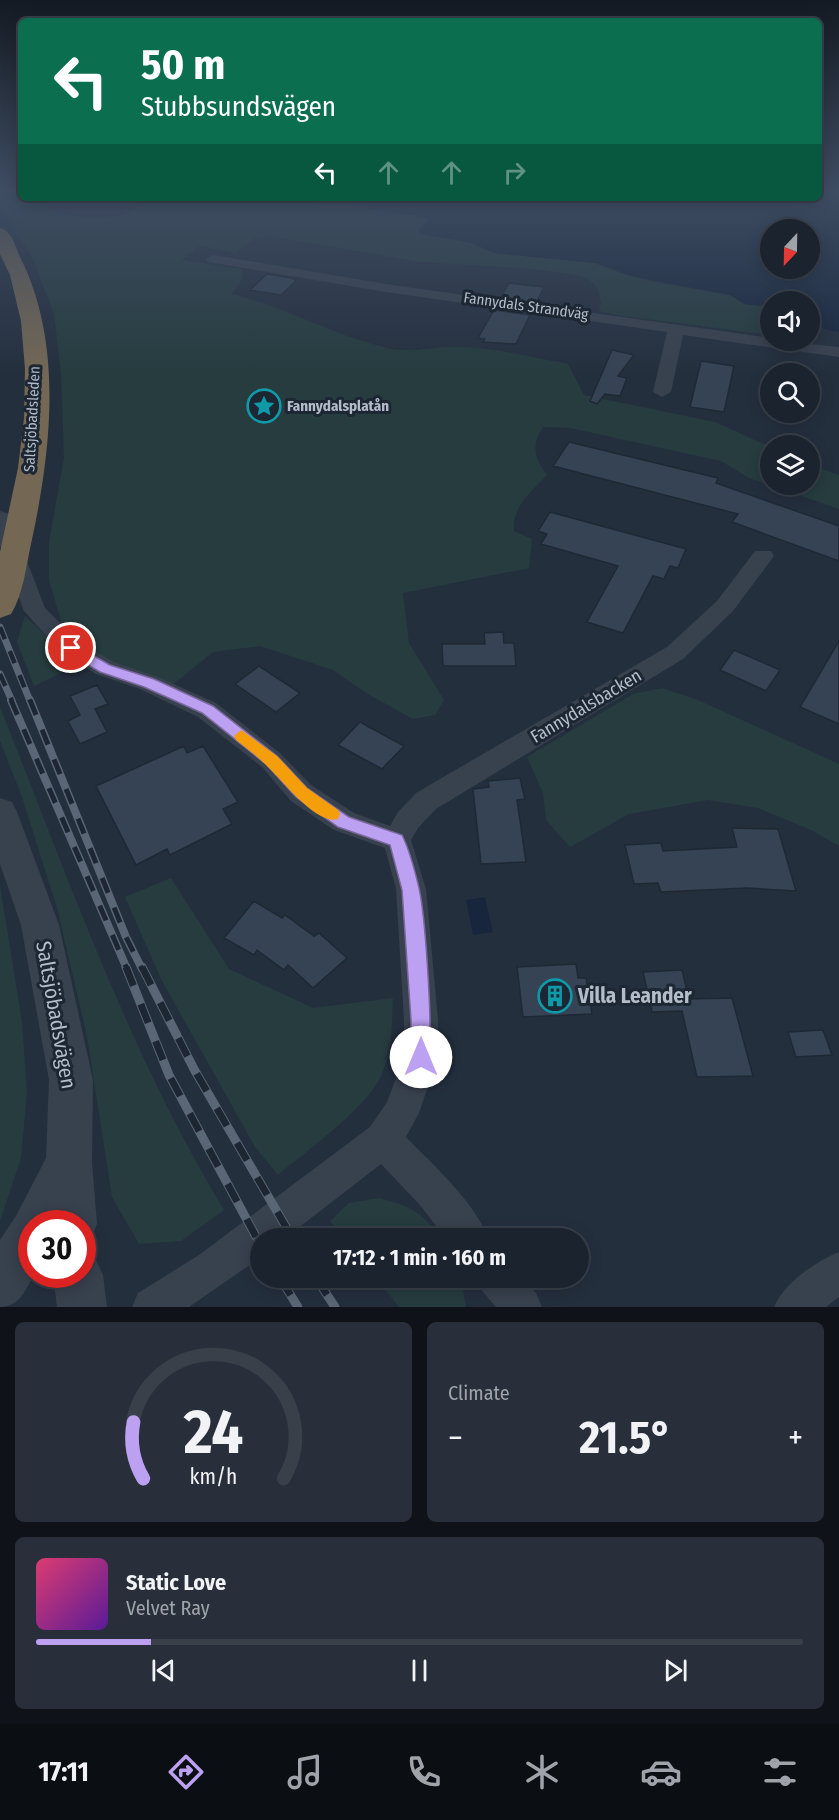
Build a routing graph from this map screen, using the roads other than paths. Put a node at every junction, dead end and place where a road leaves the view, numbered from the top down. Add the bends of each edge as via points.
1 (8, 252) edge
2 (213, 259) dead end
3 (676, 328) junction
4 (839, 352) edge
5 (662, 392) dead end
6 (0, 517) edge
7 (763, 556) dead end
8 (0, 607) edge
9 (0, 812) edge
10 (397, 840) junction
11 (383, 1140) junction
12 (69, 1162) junction
13 (44, 1210) edge
14 (72, 1210) edge
15 (461, 1228) edge
16 (18, 1256) edge
17 (839, 1272) edge
18 (0, 1285) edge
19 (80, 1288) edge
20 (506, 1288) edge
21 (82, 1307) edge
22 (152, 1307) edge
23 (522, 1307) edge
24 (794, 1307) edge

1 - 8 highway, Saltsjöbadsleden via 22,284 35,336 36,406 30,474
2 - 3 street, Fannydals Strandväg via 386,288
3 - 4 street, Fannydals Strandväg
3 - 5 street
6 - 10 street via 35,610 71,648 105,668 207,710 271,760 301,793 344,822
7 - 10 street, Fannydalsbacken via 725,606 675,653 426,801 408,820
9 - 12 street, Saltsjöbadsvägen via 40,925 71,1080
10 - 11 street via 411,890 421,1057 401,1113
11 - 15 street
11 - 22 street via 213,1269
12 - 13 street
12 - 14 street, Saltsjöbadsvägen
16 - 18 street
17 - 24 street
19 - 21 street
20 - 23 street

